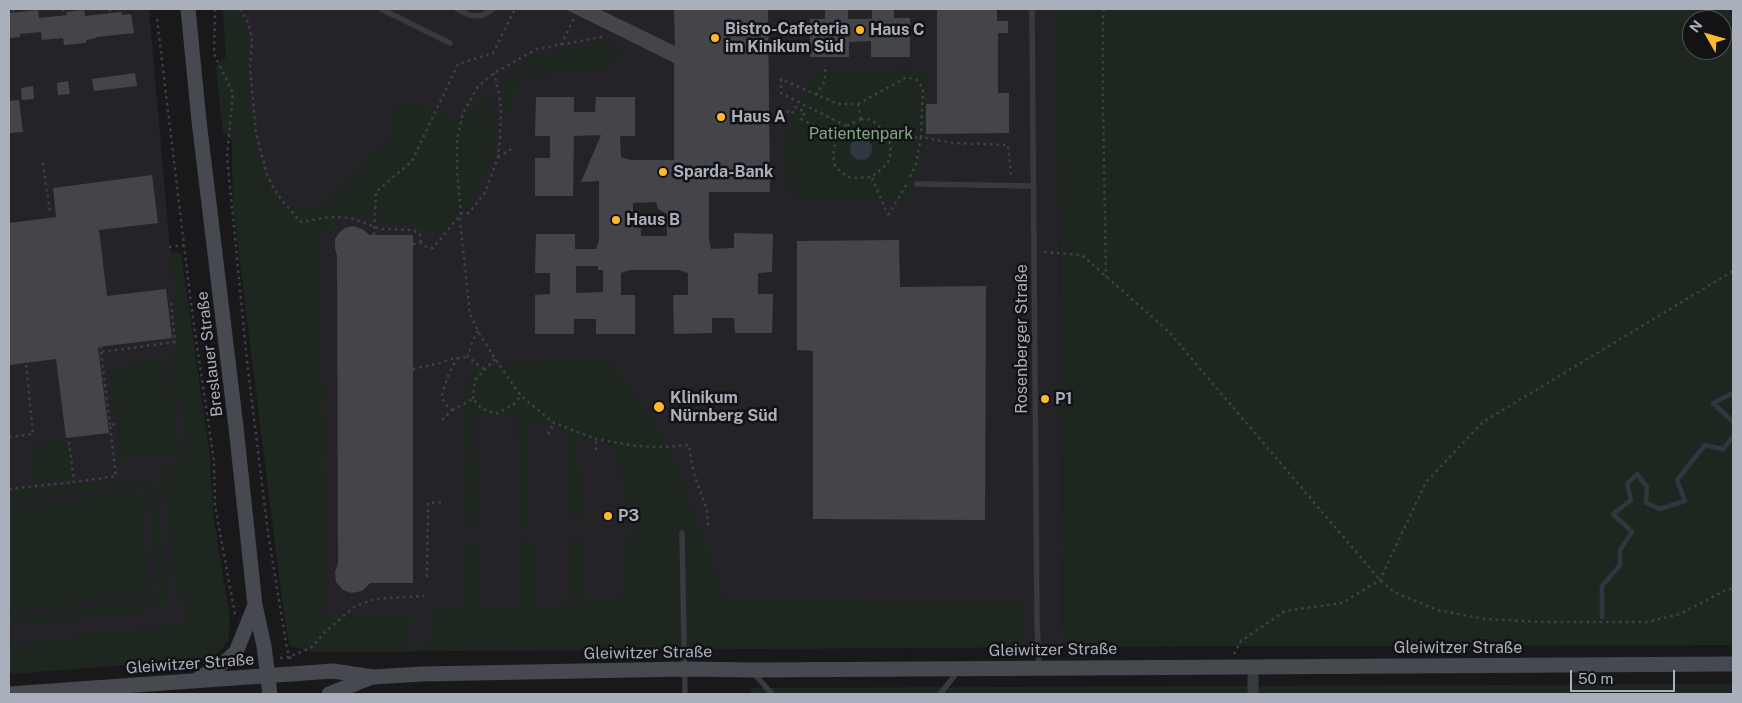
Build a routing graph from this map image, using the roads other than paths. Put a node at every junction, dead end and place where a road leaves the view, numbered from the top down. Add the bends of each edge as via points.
1 (188, 9) edge
2 (381, 9) edge
3 (457, 9) edge
4 (493, 9) edge
5 (1032, 9) edge
6 (450, 43) dead end
7 (917, 184) dead end
8 (1034, 186) junction
9 (682, 532) dead end
10 (255, 605) junction
11 (1733, 664) edge
12 (1253, 666) junction
13 (960, 669) junction
14 (1040, 669) junction
15 (686, 670) junction
16 (754, 670) junction
17 (268, 676) junction
18 (373, 677) junction
19 (195, 681) junction
20 (64, 692) edge
21 (9, 694) edge
22 (270, 694) edge
23 (329, 694) edge
24 (685, 694) edge
25 (772, 694) edge
26 (940, 694) edge
27 (1253, 694) edge

1 - 10 main road, Breslauer Straße
2 - 6 lane
3 - 4 lane via 481,16
5 - 8 lane, Rosenberger Straße
7 - 8 lane
8 - 14 lane, Rosenberger Straße
9 - 15 lane
10 - 17 main road, Breslauer Straße
10 - 19 main road via 233,656
11 - 12 main road, Gleiwitzer Straße
12 - 14 main road, Gleiwitzer Straße
12 - 27 street
13 - 14 main road, Gleiwitzer Straße
13 - 16 main road, Gleiwitzer Straße
13 - 26 lane
15 - 16 main road, Gleiwitzer Straße
15 - 18 main road, Gleiwitzer Straße
15 - 24 lane
16 - 25 lane
17 - 18 main road, Gleiwitzer Straße via 334,671
17 - 19 main road, Gleiwitzer Straße
17 - 22 main road, Breslauer Straße
18 - 23 main road, Gleiwitzer Straße
19 - 20 main road, Gleiwitzer Straße
20 - 21 main road, Gleiwitzer Straße

